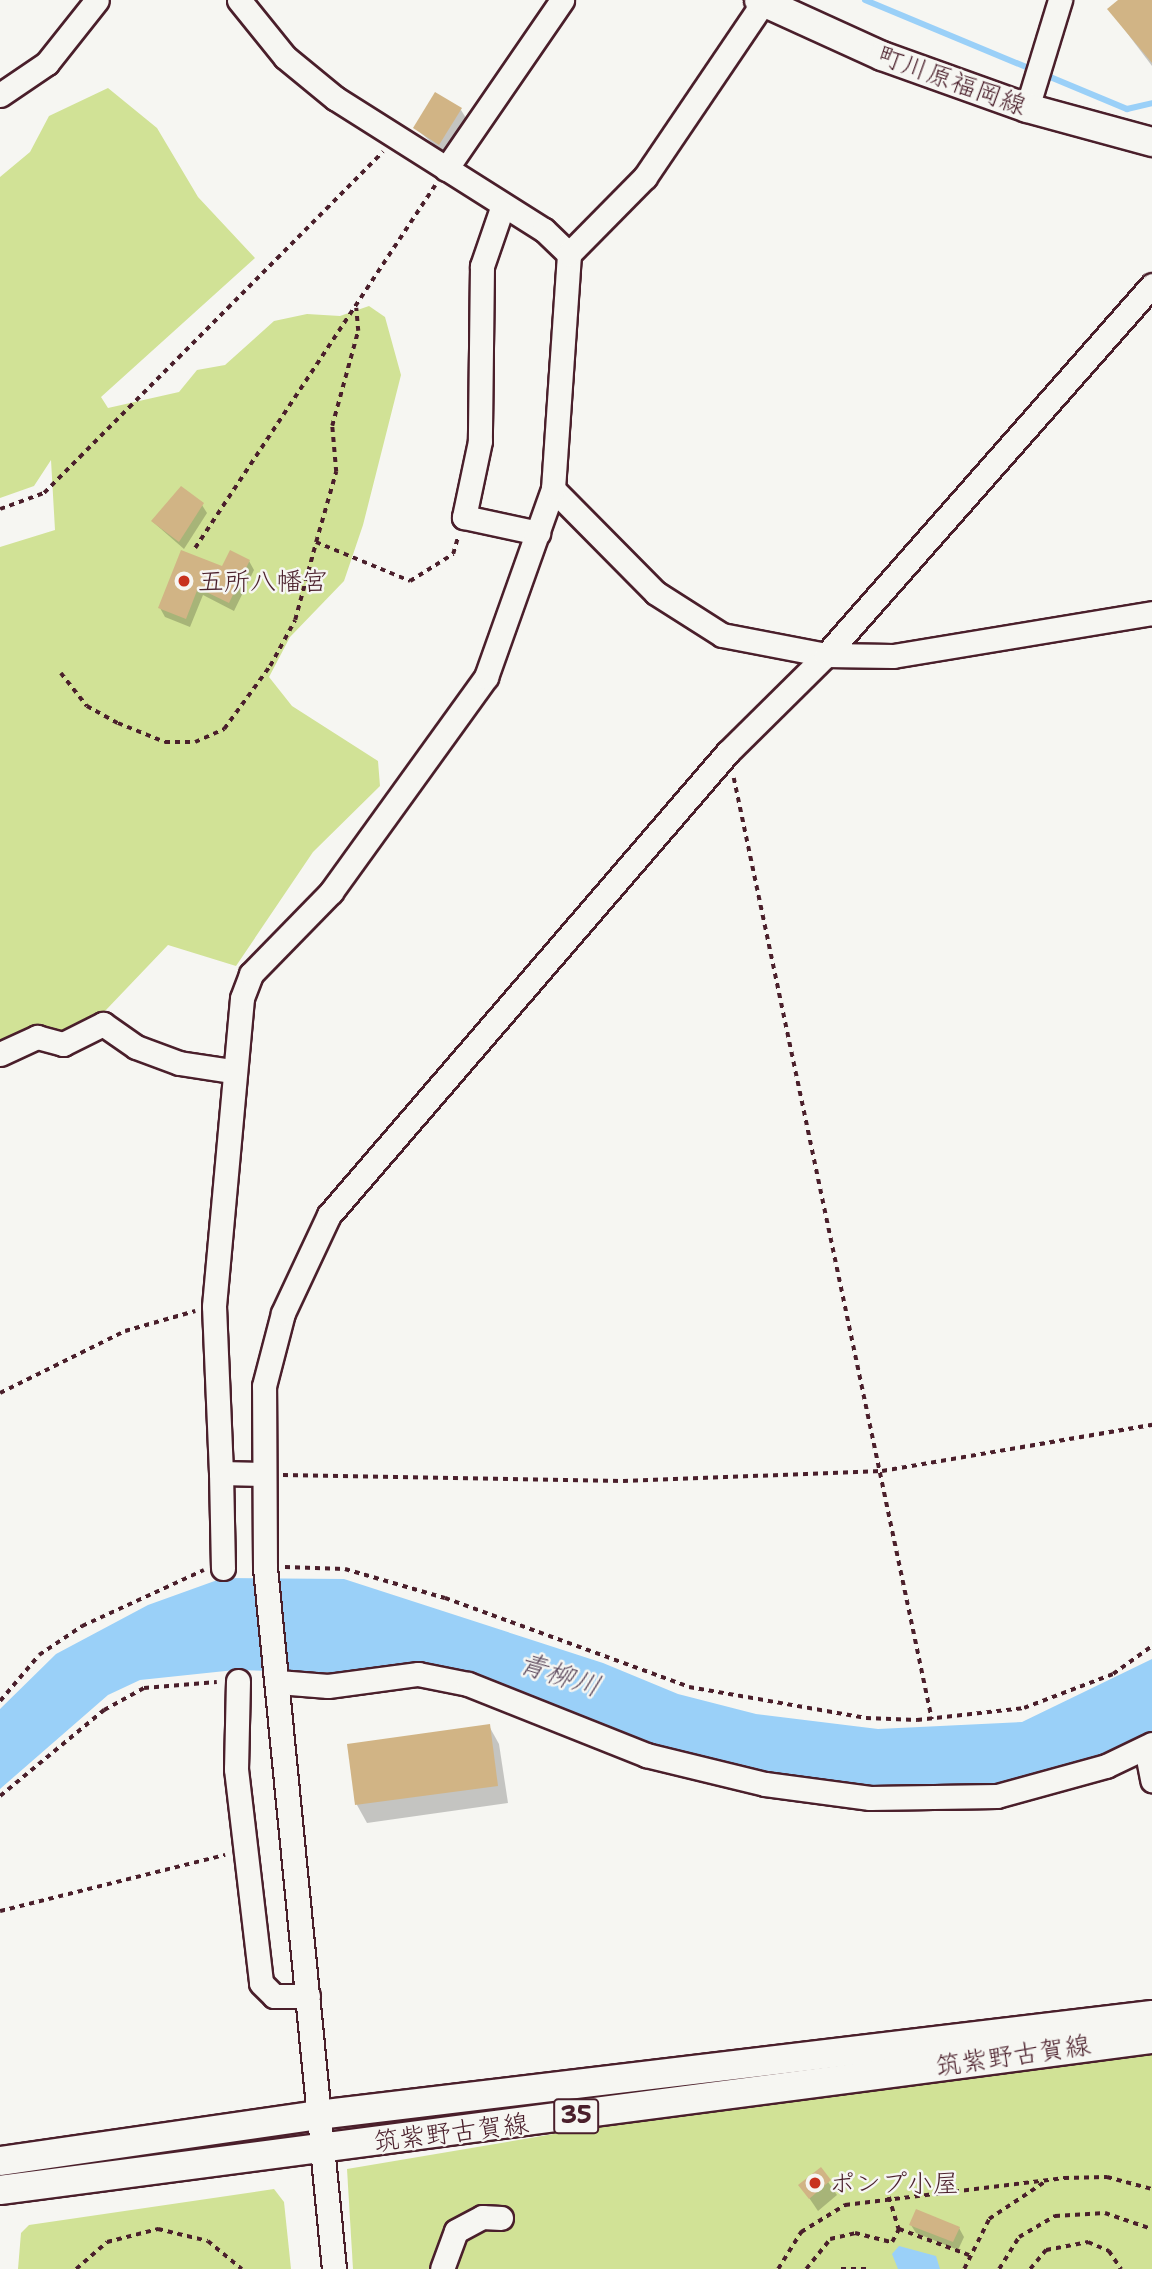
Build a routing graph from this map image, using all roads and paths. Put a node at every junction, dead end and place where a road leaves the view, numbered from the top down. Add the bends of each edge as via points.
1 (97, 0) edge
2 (239, 0) edge
3 (562, 0) edge
4 (1060, 0) edge
5 (761, 1) edge
6 (0, 95) edge
7 (1027, 108) junction
8 (397, 138) junction
9 (1152, 142) edge
10 (446, 169) junction
11 (503, 205) junction
12 (569, 254) junction
13 (1152, 285) edge
14 (355, 306) junction
15 (553, 489) junction
16 (0, 509) edge
17 (464, 517) junction
18 (538, 533) junction
19 (316, 542) junction
20 (195, 548) dead end
21 (1152, 612) edge
22 (825, 655) junction
23 (61, 673) dead end
24 (728, 752) junction
25 (0, 1054) edge
26 (232, 1071) junction
27 (214, 1306) junction
28 (0, 1393) edge
29 (1152, 1425) edge
30 (882, 1471) junction
31 (221, 1473) junction
32 (263, 1474) junction
33 (223, 1568) joint
34 (266, 1576) junction
35 (1152, 1646) edge
36 (278, 1674) junction
37 (238, 1681) joint
38 (0, 1701) edge
39 (932, 1718) junction
40 (1149, 1746) edge
41 (1152, 1780) edge
42 (0, 1796) edge
43 (244, 1850) junction
44 (0, 1911) edge
45 (308, 1996) junction
46 (1152, 2015) edge
47 (1152, 2039) edge
48 (318, 2115) junction
49 (322, 2148) junction
50 (0, 2161) edge
51 (1048, 2180) junction
52 (1152, 2189) edge
53 (0, 2190) edge
54 (889, 2197) junction
55 (501, 2218) dead end
56 (899, 2229) junction
57 (1152, 2229) edge
58 (969, 2255) junction
59 (76, 2269) edge
60 (242, 2269) edge
61 (334, 2269) edge
62 (442, 2269) edge
63 (778, 2269) edge
64 (806, 2269) edge
65 (841, 2269) edge
66 (866, 2269) edge
67 (964, 2269) edge
68 (999, 2269) edge
69 (1030, 2269) edge
70 (1121, 2269) edge

1 - 6 street via 47,63
2 - 8 street via 285,57
3 - 10 street
4 - 7 street
5 - 7 main road, 町川原福岡線 via 881,56
5 - 12 street via 645,177
7 - 9 main road, 町川原福岡線
8 - 10 street
8 - 16 path via 44,493
10 - 11 street
10 - 14 path
11 - 12 street
11 - 17 street via 482,266 480,441
12 - 15 street
13 - 22 street
14 - 19 path via 358,331 332,426 336,472
14 - 20 path
15 - 18 street
15 - 22 street via 656,593 722,635
17 - 18 street
17 - 19 path via 453,554 410,581
18 - 26 street via 486,677 331,892 251,974
19 - 23 path via 295,620 224,729 195,742 165,742 87,706
21 - 22 street via 893,656
22 - 24 street
24 - 30 path
24 - 32 street via 329,1215 283,1313 264,1386
25 - 26 street via 37,1037 63,1044 103,1024 136,1047 179,1063
26 - 27 street via 226,1231
27 - 28 path via 125,1331
27 - 31 street
29 - 30 path
30 - 32 path via 623,1481
30 - 39 path
31 - 32 street
31 - 33 street
32 - 34 street
33 - 38 path via 209,1568 82,1626 39,1655
34 - 36 street
34 - 39 path via 345,1569 445,1598 701,1690 788,1709
35 - 39 path via 1113,1674 1024,1708
36 - 40 street via 328,1686 418,1674 468,1684 646,1755 765,1784 870,1798 997,1796 1057,1782
36 - 45 street
37 - 42 path via 144,1688 104,1710
37 - 43 street via 236,1769
40 - 41 street
43 - 44 path
43 - 45 street via 261,1983 274,1996
45 - 48 street
46 - 48 main road, 筑紫野古賀線 / 35
47 - 49 main road, 筑紫野古賀線 / 35
48 - 49 street
48 - 50 main road, 筑紫野古賀線 / 35
49 - 53 main road, 筑紫野古賀線 / 35
49 - 61 street
51 - 52 path via 1107,2177
51 - 54 path
51 - 58 path via 989,2219
54 - 56 path
54 - 63 path via 823,2215 801,2232
55 - 62 street via 482,2217 456,2231
56 - 58 path
56 - 64 path via 892,2242 855,2233 830,2239
57 - 68 path via 1105,2213 1055,2216 1019,2237
58 - 67 path
59 - 60 path via 107,2242 158,2229 208,2241
65 - 66 path
69 - 70 path via 1046,2250 1066,2242 1098,2245

